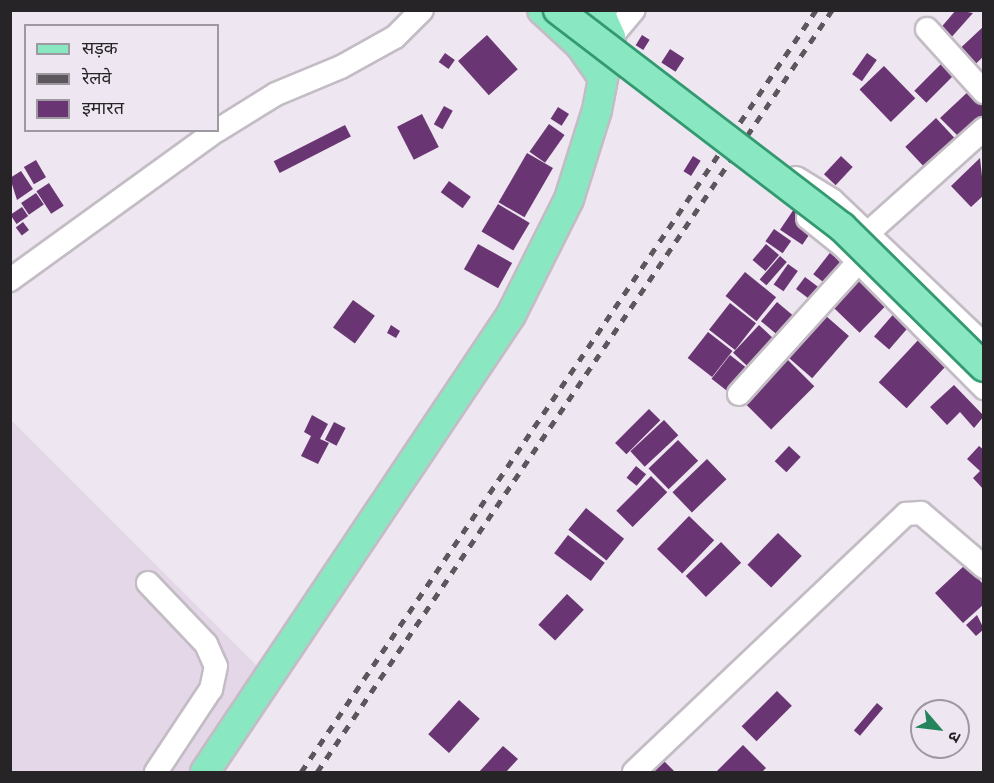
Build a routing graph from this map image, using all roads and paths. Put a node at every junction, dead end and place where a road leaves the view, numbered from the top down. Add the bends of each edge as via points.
1 (422, 10) edge
2 (542, 10) edge
3 (558, 10) edge
4 (591, 10) edge
5 (634, 10) edge
6 (927, 29) dead end
7 (611, 38) junction
8 (602, 77) junction
9 (984, 92) edge
10 (219, 129) edge
11 (984, 129) edge
12 (214, 132) edge
13 (872, 237) junction
14 (858, 262) junction
15 (10, 280) edge
16 (984, 345) edge
17 (984, 368) edge
18 (984, 388) edge
19 (739, 394) dead end
20 (984, 567) edge
21 (148, 583) dead end
22 (156, 772) edge
23 (205, 772) edge
24 (633, 772) edge

1 - 10 street via 395,38 341,67 276,94
2 - 8 main road via 579,45
3 - 17 main road, bridge via 842,227
4 - 7 main road via 603,20
5 - 7 street
6 - 9 street
7 - 8 main road
8 - 23 main road via 597,110 569,199 511,315
11 - 13 street
12 - 15 street
13 - 14 street
13 - 14 street via 809,185 787,175 774,181 772,189
13 - 16 street
14 - 18 street
14 - 19 street
20 - 24 street via 921,513 906,514
21 - 22 street via 206,644 216,666 211,689

